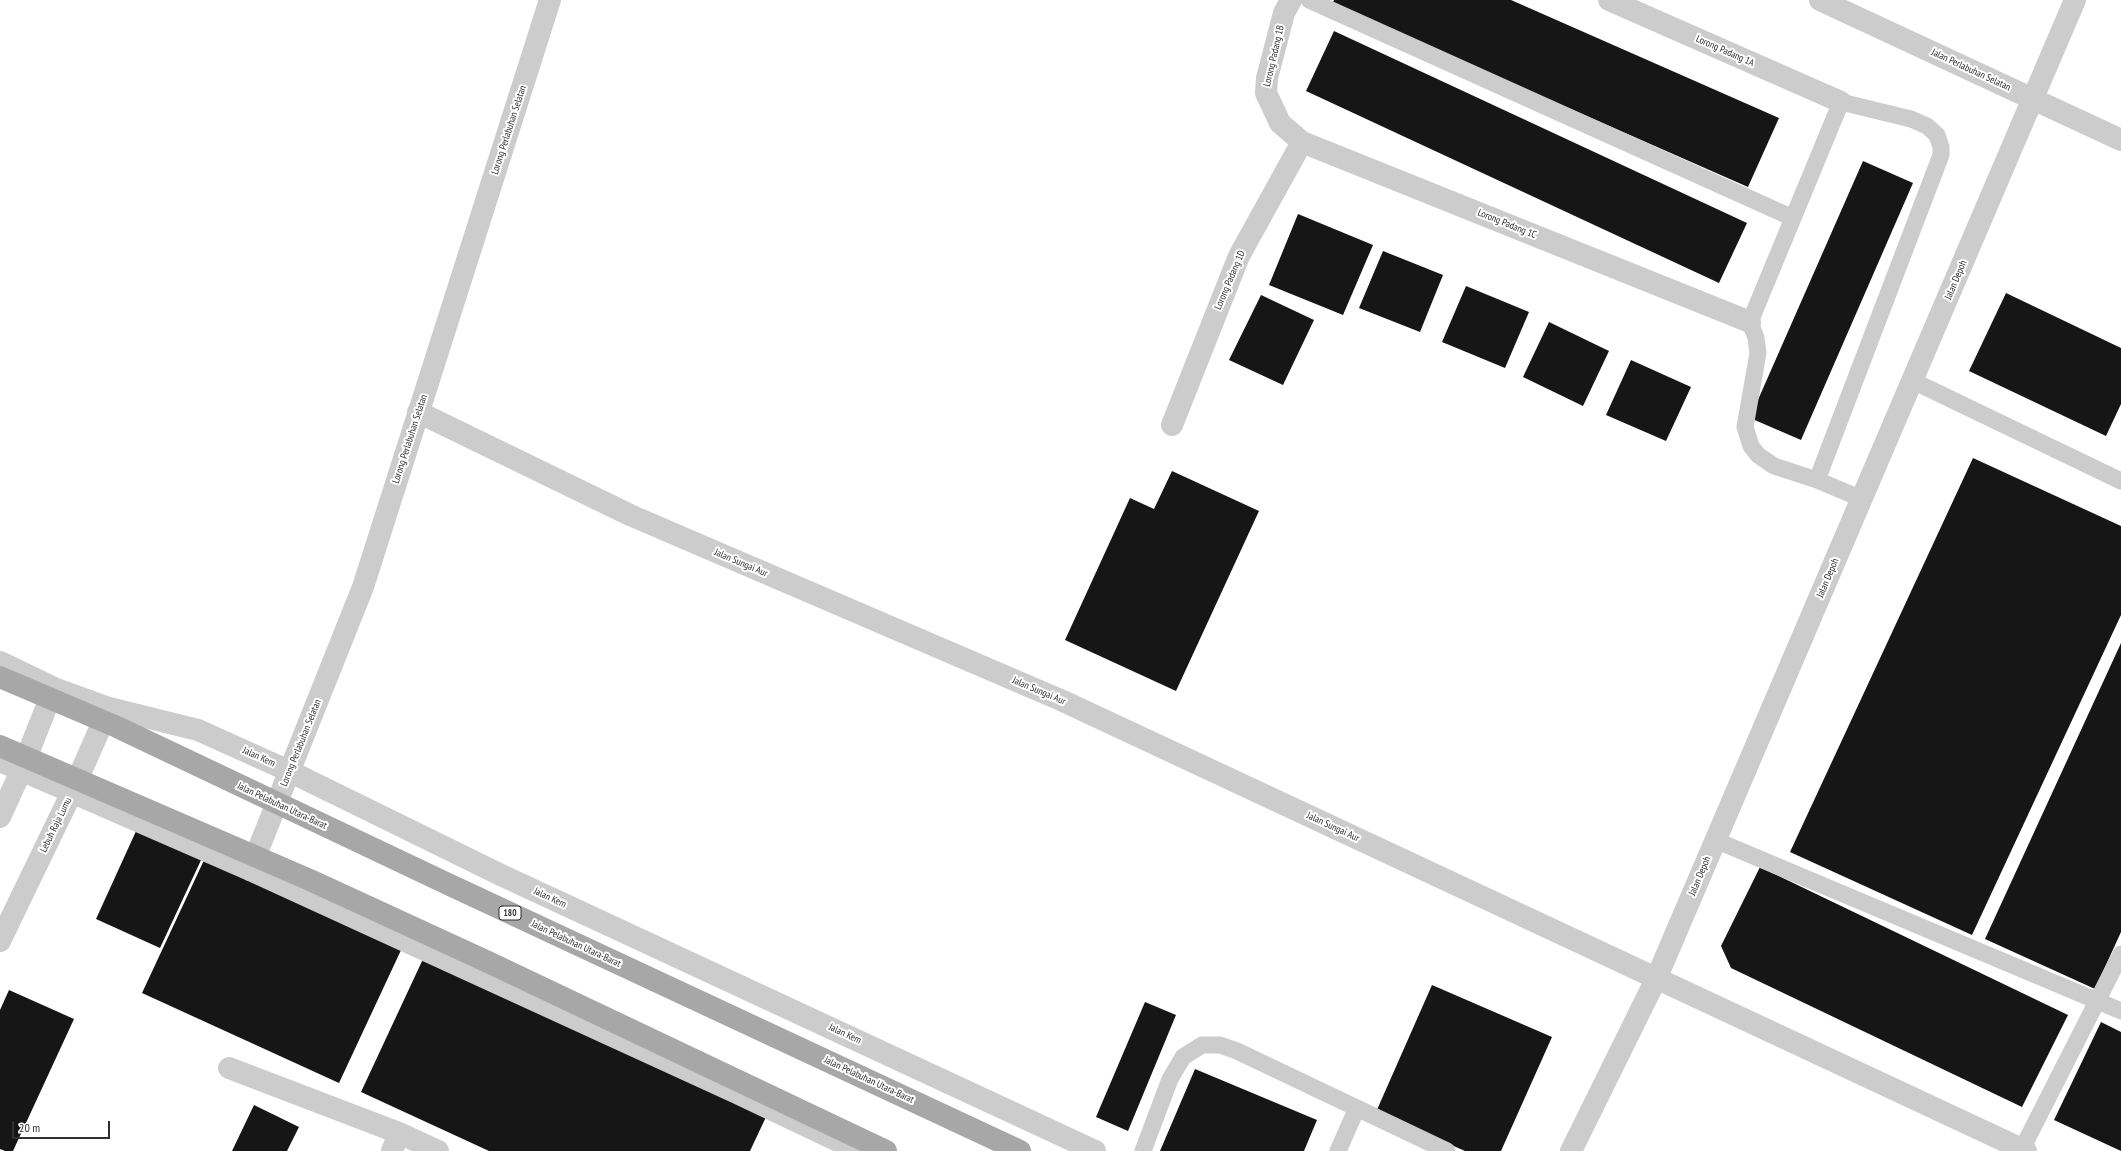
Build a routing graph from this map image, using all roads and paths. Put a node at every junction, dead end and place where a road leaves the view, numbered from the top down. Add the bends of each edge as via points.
1 (550, 0) edge
2 (1291, 0) edge
3 (1309, 0) edge
4 (1609, 0) edge
5 (1820, 0) edge
6 (2075, 0) edge
7 (2034, 100) junction
8 (1841, 102) junction
9 (1274, 113) joint
10 (2121, 140) edge
11 (1302, 142) junction
12 (1793, 218) junction
13 (1750, 322) junction
14 (1913, 381) junction
15 (418, 412) junction
16 (1172, 425) dead end
17 (1817, 480) junction
18 (2121, 481) edge
19 (1862, 499) junction
20 (0, 662) edge
21 (0, 677) edge
22 (54, 688) junction
23 (109, 708) junction
24 (0, 746) edge
25 (0, 761) edge
26 (21, 770) junction
27 (289, 771) junction
28 (72, 792) junction
29 (0, 818) edge
30 (1715, 840) junction
31 (250, 870) junction
32 (0, 941) edge
33 (2121, 954) edge
34 (1656, 977) junction
35 (2098, 1001) junction
36 (2121, 1011) edge
37 (228, 1068) dead end
38 (1357, 1108) junction
39 (396, 1142) edge
40 (2024, 1150) edge
41 (438, 1151) edge
42 (858, 1151) edge
43 (886, 1151) edge
44 (1020, 1151) edge
45 (1095, 1151) edge
46 (1143, 1151) edge
47 (1338, 1151) edge
48 (1447, 1151) edge
49 (1571, 1151) edge

1 - 15 street, Lorong Perlabuhan Selatan
2 - 9 street, Lorong Padang 1B via 1284,13 1267,78 1266,93
3 - 12 lane
4 - 8 street, Lorong Padang 1A
5 - 7 street, Jalan Perlabuhan Selatan
6 - 7 street, Jalan Depoh
7 - 10 street, Jalan Perlabuhan Selatan
7 - 14 street, Jalan Depoh
8 - 12 lane
8 - 17 lane via 1911,119 1927,126 1937,134 1941,151
9 - 11 street, Lorong Padang 1C via 1290,133
11 - 13 street, Lorong Padang 1C
11 - 16 street, Lorong Padang 1D via 1239,256
12 - 13 lane
13 - 17 lane via 1758,353 1748,399 1746,436 1758,455 1774,466
14 - 18 lane
14 - 19 street, Jalan Depoh
15 - 27 street, Lorong Perlabuhan Selatan via 363,587
15 - 34 street, Jalan Sungai Aur via 630,515 1063,701
17 - 19 lane
19 - 30 street, Jalan Depoh
20 - 22 street, Jalan Kem
21 - 44 main road, Jalan Pelabuhan Utara-Barat / 180, bridge via 124,730
22 - 23 street, Jalan Kem
22 - 26 street
23 - 27 street, Jalan Kem via 198,730
23 - 28 street, Lebuh Raja Lumu
24 - 43 main road, bridge via 310,880
25 - 26 street
26 - 28 street
26 - 29 street
27 - 31 street, Lorong Perlabuhan Selatan
27 - 45 street, Jalan Kem via 501,875
28 - 31 street
28 - 32 street, Lebuh Raja Lumu
30 - 34 street, Jalan Depoh
30 - 35 lane
31 - 42 street
33 - 35 lane
34 - 40 street, Jalan Sungai Aur
34 - 49 street, Jalan Depoh
35 - 36 lane
35 - 40 lane
37 - 39 street
38 - 46 lane via 1237,1051 1220,1045 1202,1045 1183,1057 1170,1079
38 - 47 lane
38 - 48 lane
39 - 41 street

